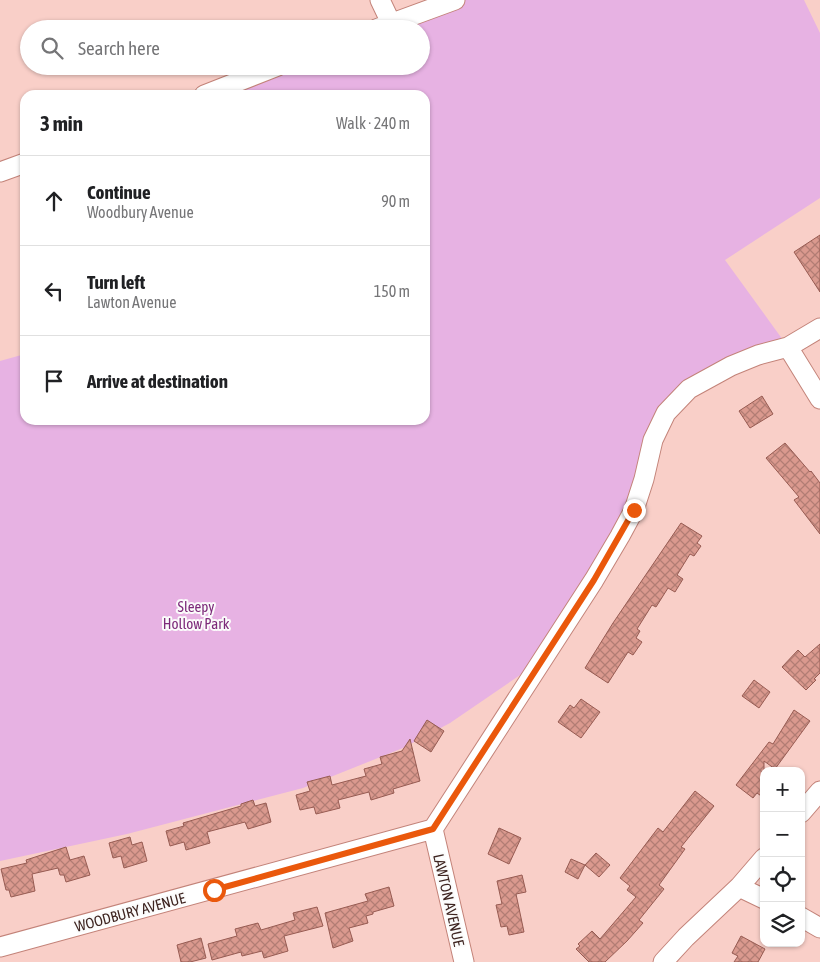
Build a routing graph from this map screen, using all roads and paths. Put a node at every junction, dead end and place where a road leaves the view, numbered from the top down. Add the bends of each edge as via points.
1 (380, 0) edge
2 (455, 0) edge
3 (382, 20) edge
4 (400, 20) edge
5 (255, 75) edge
6 (217, 90) edge
7 (20, 165) edge
8 (0, 172) edge
9 (820, 328) edge
10 (788, 347) junction
11 (820, 399) edge
12 (820, 791) edge
13 (802, 812) edge
14 (433, 829) junction
15 (760, 862) edge
16 (738, 887) junction
17 (760, 897) edge
18 (805, 919) edge
19 (820, 928) edge
20 (0, 947) edge
21 (464, 962) edge
22 (663, 962) edge

1 - 3 street
2 - 4 street
5 - 6 street
7 - 8 street
9 - 10 street
10 - 11 street
10 - 14 street via 730,366 689,390 666,413 653,440 634,510 620,536
12 - 13 street
14 - 20 street, WOODBURY AVENUE
14 - 21 street, LAWTON AVENUE
15 - 16 street
16 - 17 street
16 - 22 street
18 - 19 street

